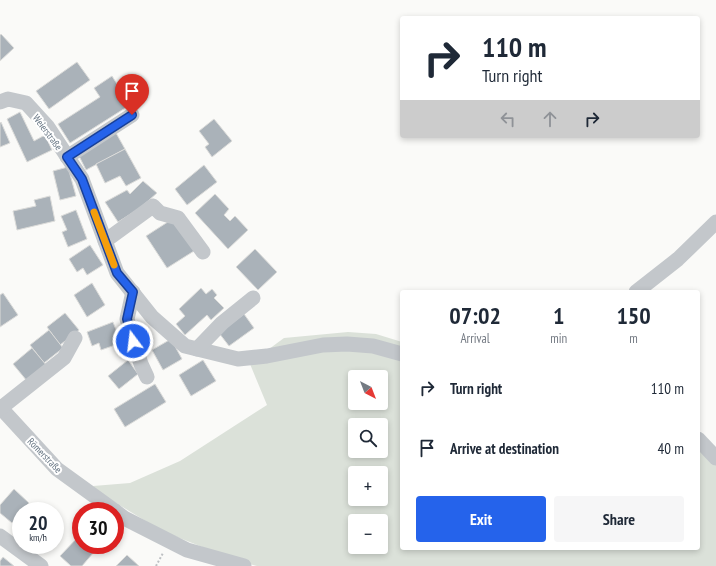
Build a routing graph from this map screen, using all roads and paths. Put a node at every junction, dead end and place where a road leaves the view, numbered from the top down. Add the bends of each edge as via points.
1 (0, 102) edge
2 (132, 115) dead end
3 (67, 157) junction
4 (716, 222) edge
5 (105, 241) junction
6 (203, 252) dead end
7 (639, 290) edge
8 (133, 292) junction
9 (253, 298) dead end
10 (75, 338) dead end
11 (197, 349) junction
12 (400, 353) edge
13 (147, 377) dead end
14 (0, 408) edge
15 (700, 441) edge
16 (716, 458) edge
17 (102, 502) edge
18 (124, 518) edge
19 (0, 536) edge
20 (41, 566) edge
21 (244, 566) edge

1 - 3 street, Weierstraße via 8,99 26,103 47,126
2 - 3 street
3 - 5 street, Weierstraße via 82,179
4 - 7 street via 678,259
5 - 6 street via 153,206 160,213 178,218
5 - 8 street, Weierstraße via 117,273
8 - 11 street, Weierstraße via 152,317 185,346
8 - 13 street via 127,319
9 - 11 street via 222,323
10 - 14 street, Römerstraße via 64,358
11 - 12 street, Weierstraße via 238,359 347,344 373,346
14 - 17 street, Römerstraße via 56,469
15 - 16 street
18 - 21 street, Römerstraße via 187,550
19 - 20 street

